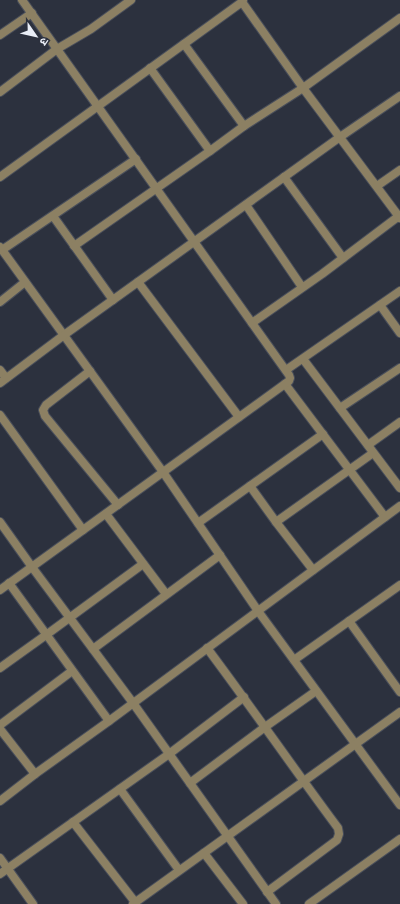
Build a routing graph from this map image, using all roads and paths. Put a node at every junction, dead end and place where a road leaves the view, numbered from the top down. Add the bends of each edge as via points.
1 (131, 0) edge
2 (26, 1) edge
3 (242, 1) edge
4 (32, 13) junction
5 (400, 18) edge
6 (0, 35) edge
7 (184, 44) junction
8 (57, 49) junction
9 (150, 68) junction
10 (303, 88) junction
11 (0, 92) edge
12 (400, 96) edge
13 (98, 106) junction
14 (244, 126) junction
15 (340, 137) junction
16 (210, 151) junction
17 (136, 159) junction
18 (400, 170) edge
19 (0, 177) edge
20 (284, 177) junction
21 (378, 186) junction
22 (157, 189) junction
23 (246, 204) junction
24 (53, 216) junction
25 (399, 217) edge
26 (194, 242) junction
27 (74, 246) junction
28 (1, 249) edge
29 (343, 258) junction
30 (26, 282) junction
31 (138, 282) junction
32 (302, 288) junction
33 (400, 291) edge
34 (113, 300) junction
35 (0, 302) edge
36 (380, 305) junction
37 (252, 323) junction
38 (400, 333) edge
39 (64, 335) junction
40 (303, 359) junction
41 (400, 368) edge
42 (0, 370) edge
43 (286, 370) junction
44 (90, 371) junction
45 (3, 380) edge
46 (285, 384) junction
47 (340, 408) junction
48 (0, 415) edge
49 (239, 417) junction
50 (400, 422) edge
51 (323, 434) junction
52 (368, 445) junction
53 (374, 453) junction
54 (350, 470) junction
55 (163, 472) junction
56 (250, 486) junction
57 (400, 488) edge
58 (118, 505) junction
59 (400, 506) edge
60 (106, 514) junction
61 (385, 517) junction
62 (0, 522) edge
63 (276, 522) junction
64 (198, 523) junction
65 (83, 530) junction
66 (220, 555) junction
67 (143, 564) junction
68 (32, 567) junction
69 (314, 570) junction
70 (9, 583) junction
71 (399, 588) edge
72 (0, 590) edge
73 (166, 594) junction
74 (258, 611) junction
75 (70, 618) junction
76 (349, 621) junction
77 (46, 635) junction
78 (207, 648) junction
79 (93, 649) junction
80 (294, 660) junction
81 (0, 668) edge
82 (72, 671) junction
83 (316, 691) junction
84 (400, 692) edge
85 (244, 697) junction
86 (133, 703) junction
87 (400, 712) edge
88 (109, 721) junction
89 (0, 725) edge
90 (265, 727) junction
91 (0, 729) edge
92 (356, 744) junction
93 (169, 754) junction
94 (35, 774) junction
95 (303, 782) junction
96 (190, 783) junction
97 (120, 789) junction
98 (400, 791) edge
99 (393, 796) junction
100 (0, 801) edge
101 (400, 806) edge
102 (73, 822) junction
103 (226, 836) junction
104 (400, 839) edge
105 (204, 853) junction
106 (0, 858) edge
107 (8, 868) junction
108 (179, 870) junction
109 (0, 874) edge
110 (267, 892) junction
111 (134, 903) edge
112 (34, 904) edge
113 (243, 904) edge
114 (276, 904) edge
115 (309, 904) edge

1 - 8 street via 91,29
2 - 4 street
3 - 7 street
3 - 10 street
4 - 6 street
4 - 8 street
5 - 10 street
7 - 9 street
7 - 14 street
8 - 11 street
8 - 13 street
9 - 13 street
9 - 16 street
10 - 14 street
10 - 15 street
12 - 15 street
13 - 17 street
13 - 19 street
14 - 16 street
15 - 20 street
15 - 21 street
16 - 22 street
17 - 22 street
17 - 24 street
18 - 21 street
20 - 23 street
20 - 29 street
21 - 25 street
22 - 26 street
22 - 27 street
23 - 26 street
23 - 32 street
24 - 27 street
24 - 28 street
25 - 29 street
26 - 31 street
26 - 37 street
27 - 34 street
28 - 30 street
29 - 32 street
30 - 35 street
30 - 39 street
31 - 34 street
31 - 49 street
32 - 37 street
33 - 36 street
34 - 39 street
36 - 38 street
36 - 40 street
37 - 43 street
39 - 44 street
39 - 45 street
40 - 43 street
40 - 47 street
41 - 47 street
42 - 45 street
43 - 46 street via 290,378
44 - 55 street
44 - 58 street via 43,410 45,416
46 - 49 street
46 - 51 street
47 - 52 street
48 - 65 street
49 - 55 street
50 - 52 street
51 - 54 street
51 - 56 street
52 - 53 street
53 - 54 street
53 - 57 street
54 - 61 street
54 - 63 street
55 - 58 street
55 - 64 street
56 - 63 street
56 - 64 street
58 - 60 street
59 - 61 street
60 - 65 street
60 - 67 street
61 - 69 street
62 - 68 street
63 - 69 street
64 - 66 street
65 - 68 street
66 - 73 street
66 - 74 street
67 - 73 street
67 - 75 street
68 - 70 street
68 - 75 street
69 - 74 street
70 - 72 street
70 - 77 street
71 - 76 street
73 - 79 street
74 - 78 street
74 - 80 street
75 - 77 street
75 - 79 street
76 - 80 street
76 - 84 street
77 - 81 street
77 - 82 street
78 - 85 street
78 - 86 street
79 - 86 street
80 - 83 street
82 - 88 street
82 - 89 street
83 - 90 street
83 - 92 street
85 - 90 street
85 - 93 street
86 - 88 street
86 - 93 street
87 - 92 street
88 - 94 street
90 - 95 street
90 - 96 street
91 - 94 street
92 - 95 street
92 - 99 street
93 - 96 street
93 - 97 street
94 - 100 street
95 - 103 street
95 - 110 street via 338,828 339,834 337,840
96 - 103 street
97 - 102 street
97 - 108 street
98 - 99 street
99 - 101 street
102 - 107 street
102 - 111 street
103 - 105 street
103 - 110 street
104 - 115 street
105 - 108 street
105 - 113 street
106 - 107 street
107 - 109 street
107 - 112 street
108 - 111 street
110 - 114 street

